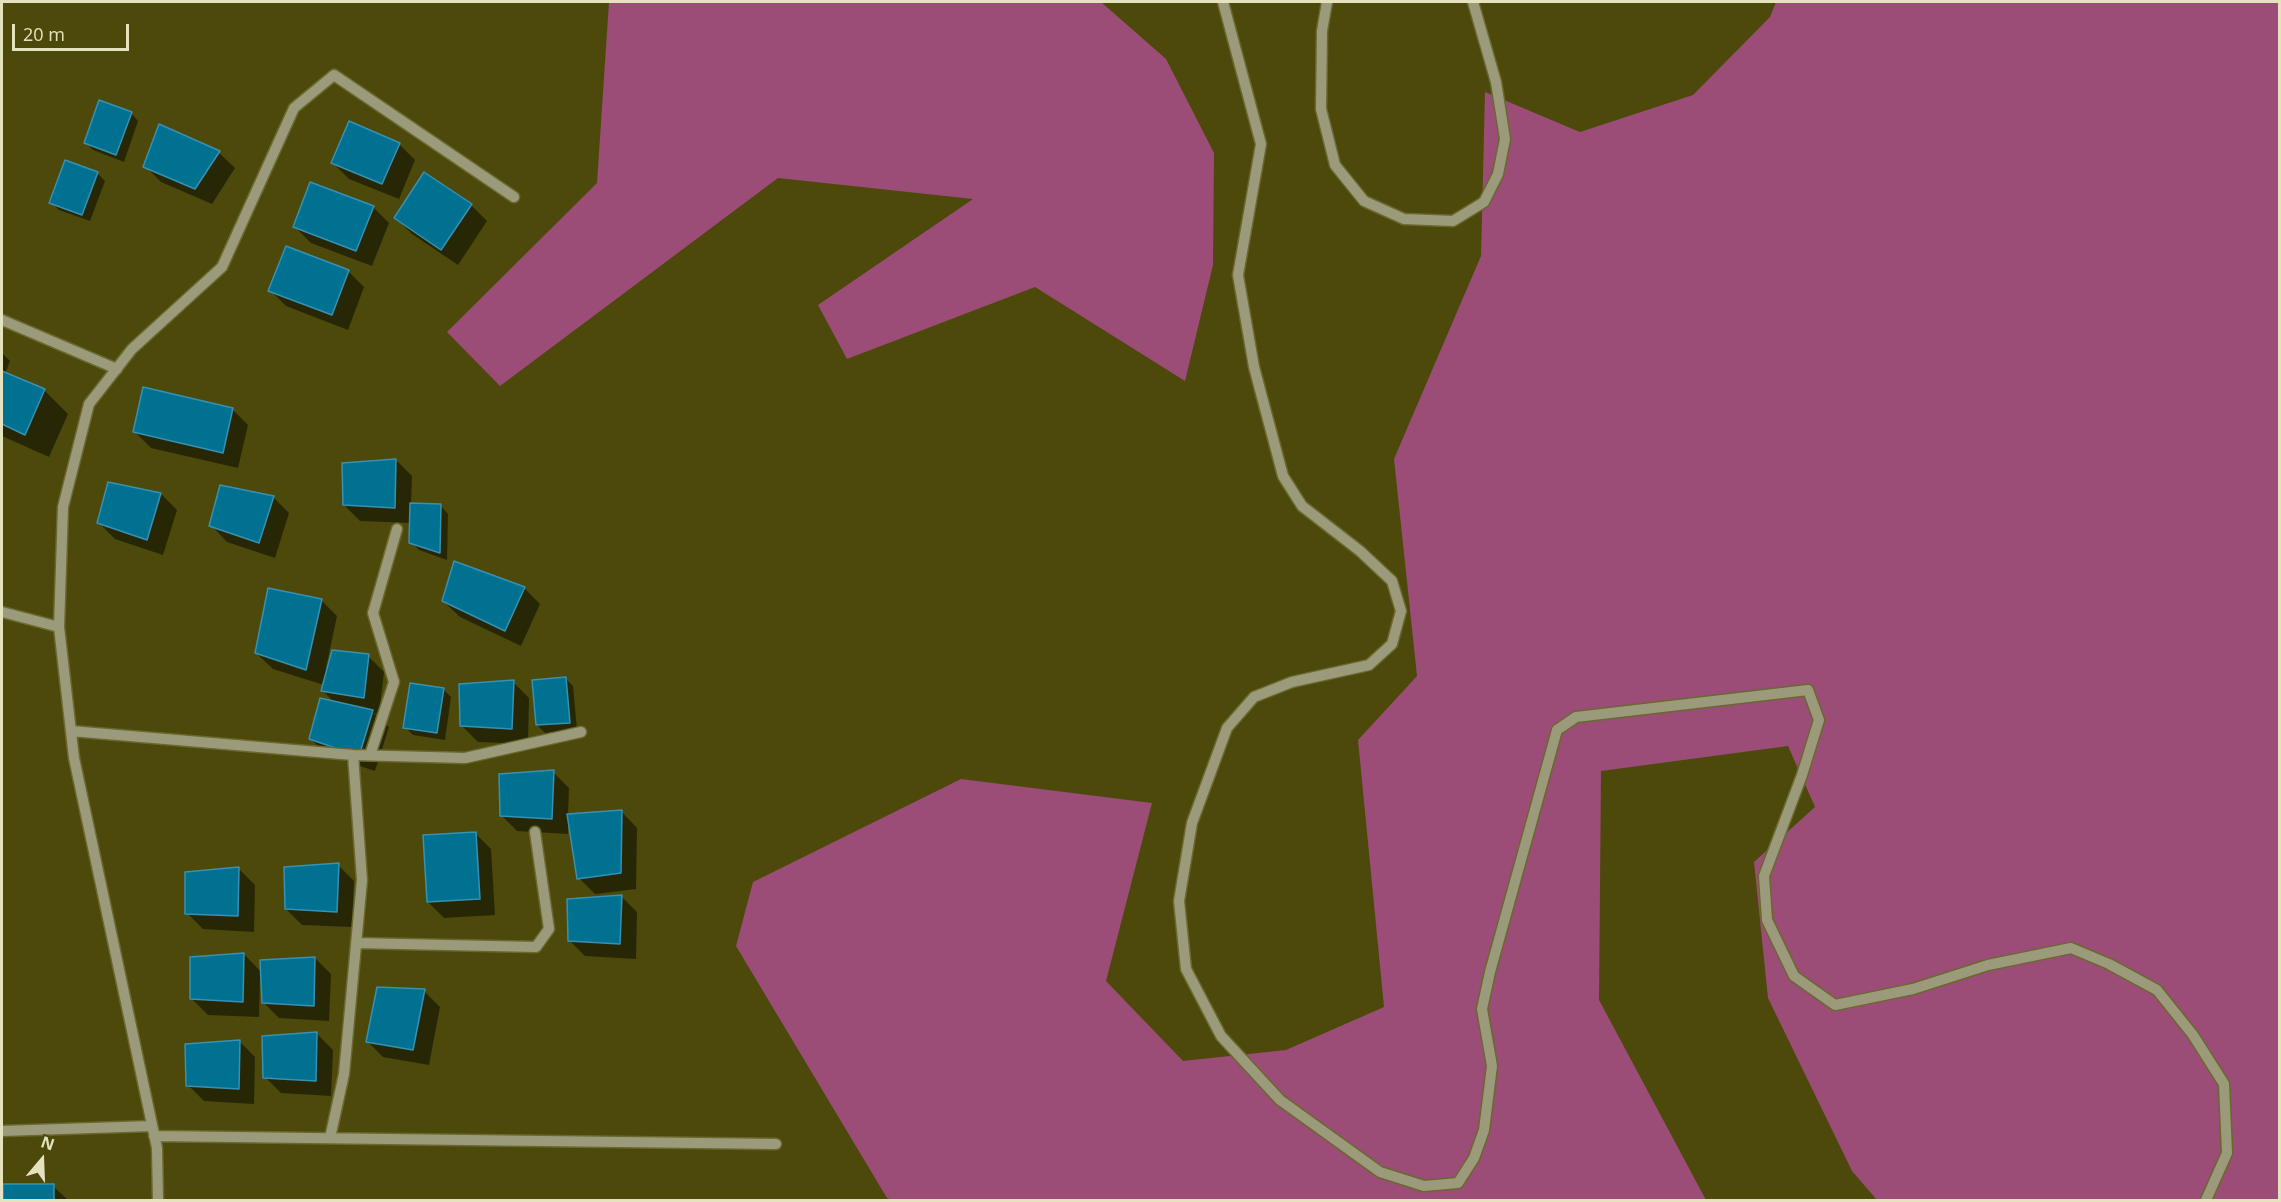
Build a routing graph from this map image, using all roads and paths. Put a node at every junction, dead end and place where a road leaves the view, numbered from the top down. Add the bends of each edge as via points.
1 (1223, 2) edge
2 (1327, 2) edge
3 (1473, 2) edge
4 (514, 197) dead end
5 (2, 320) edge
6 (117, 369) junction
7 (397, 529) dead end
8 (2, 612) edge
9 (59, 627) junction
10 (71, 731) junction
11 (581, 732) dead end
12 (353, 755) junction
13 (370, 755) junction
14 (535, 832) dead end
15 (356, 943) junction
16 (2, 1131) edge
17 (153, 1131) junction
18 (330, 1138) junction
19 (776, 1144) dead end
20 (158, 1200) edge
21 (2206, 1200) edge

1 - 21 street via 1261,144 1238,275 1254,367 1283,476 1302,506 1392,581 1401,611 1392,644 1369,665 1292,682 1254,697 1227,728 1192,823 1179,901 1186,969 1221,1036 1280,1100 1380,1172 1424,1186 1458,1183 1474,1158 1484,1130 1492,1066 1482,1009 1557,730 1576,717 1808,690 1819,720 1764,876 1767,920 1794,976 1835,1005 2071,948 2157,990 2193,1035 2224,1084 2227,1154
2 - 3 street via 1322,32 1320,109 1335,165 1364,201 1374,206 1404,219 1453,221 1484,202 1498,174 1505,138 1496,82
4 - 6 street via 334,75 294,108 222,267 132,349
5 - 6 street
6 - 9 street via 89,404 63,507
7 - 13 street via 373,613 394,681
8 - 9 street
9 - 10 street
10 - 12 street
10 - 17 street
11 - 13 street via 465,758
12 - 13 street
12 - 15 street via 362,880
14 - 15 street via 549,929 536,948
15 - 18 street via 344,1074
16 - 17 street
17 - 18 street
17 - 20 street
18 - 19 street

